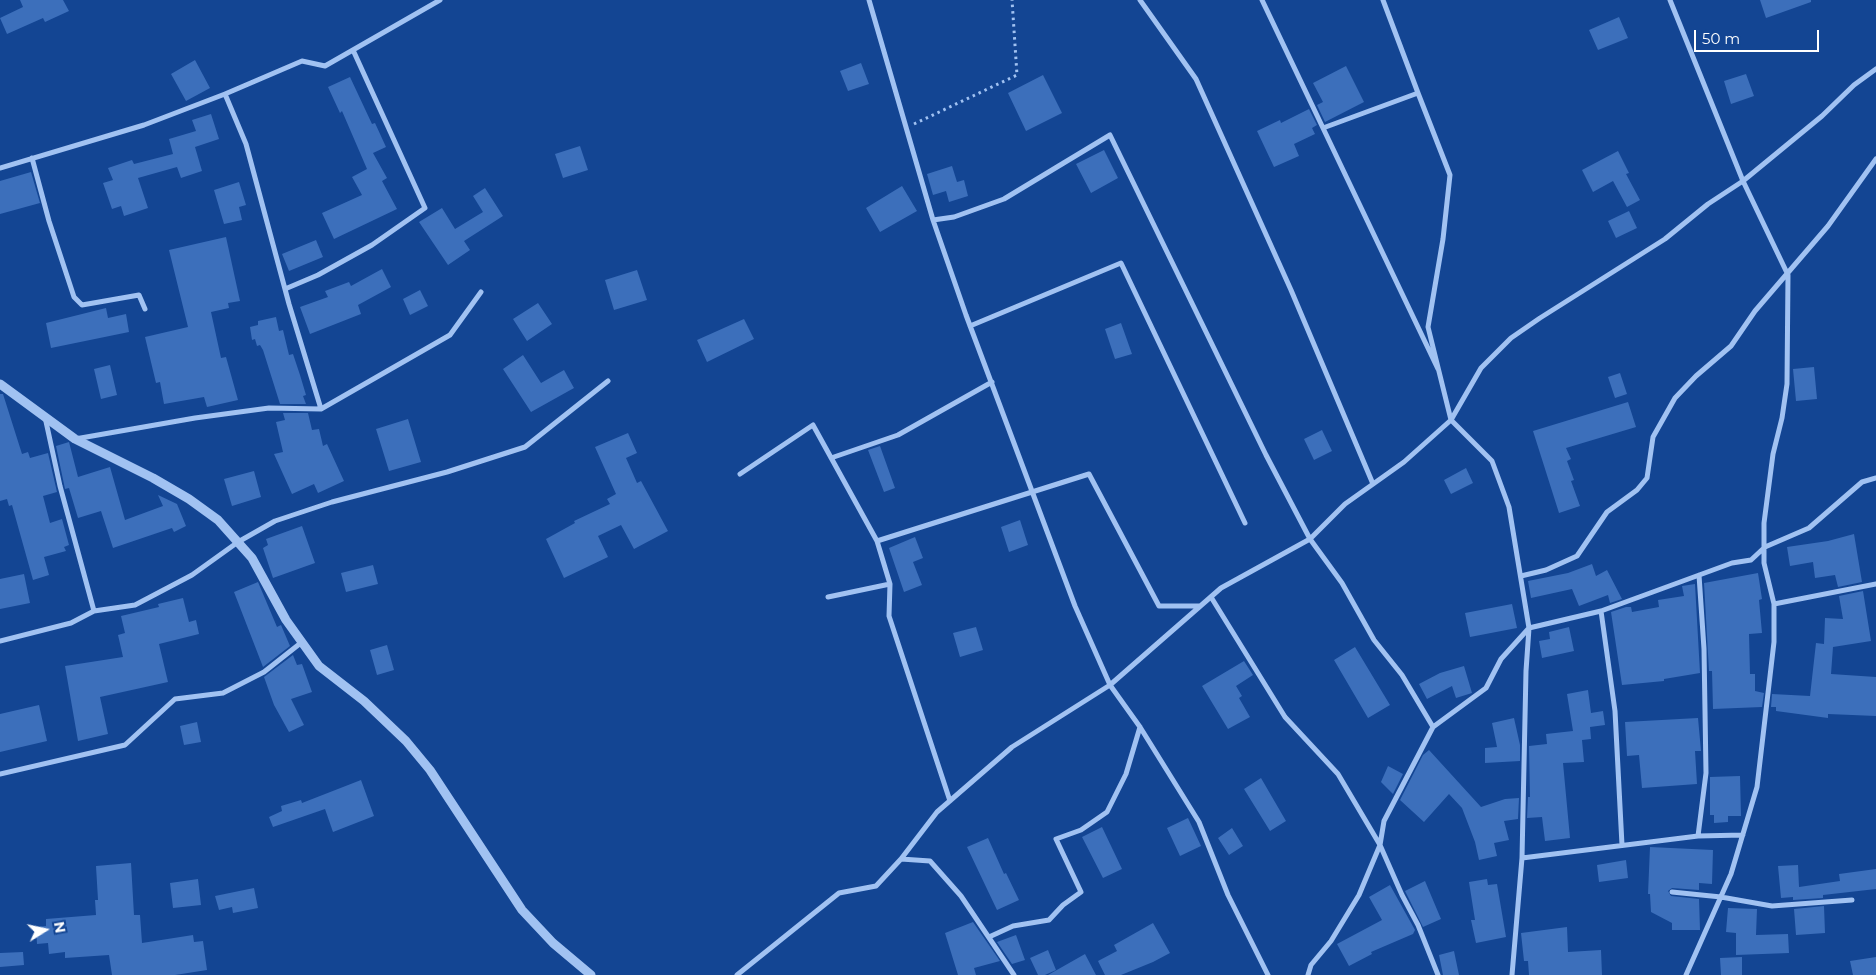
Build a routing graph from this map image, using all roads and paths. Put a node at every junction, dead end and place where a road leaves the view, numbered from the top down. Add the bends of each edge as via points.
1 (440, 0) edge
2 (869, 0) edge
3 (1012, 0) edge
4 (1140, 0) edge
5 (1262, 0) edge
6 (1383, 0) edge
7 (1670, 0) edge
8 (353, 50) junction
9 (1876, 69) edge
10 (1418, 93) junction
11 (224, 94) junction
12 (906, 128) junction
13 (1323, 128) junction
14 (32, 158) junction
15 (1876, 158) edge
16 (0, 168) edge
17 (1743, 181) junction
18 (933, 220) junction
19 (1788, 275) junction
20 (285, 289) junction
21 (481, 292) dead end
22 (145, 309) dead end
23 (970, 326) junction
24 (1438, 369) junction
25 (608, 381) dead end
26 (992, 382) junction
27 (0, 384) edge
28 (322, 409) junction
29 (45, 417) junction
30 (1451, 420) junction
31 (75, 439) junction
32 (831, 458) junction
33 (740, 474) dead end
34 (1876, 478) edge
35 (1373, 484) junction
36 (1033, 491) junction
37 (1244, 523) dead end
38 (1310, 539) junction
39 (876, 541) junction
40 (238, 542) junction
41 (1765, 547) junction
42 (1699, 575) junction
43 (1520, 576) junction
44 (890, 584) junction
45 (1876, 585) edge
46 (1211, 597) junction
47 (828, 598) dead end
48 (1774, 604) junction
49 (1200, 606) junction
50 (94, 611) junction
51 (1601, 611) junction
52 (1529, 628) junction
53 (0, 641) edge
54 (302, 642) junction
55 (1110, 686) junction
56 (1140, 727) junction
57 (1433, 727) junction
58 (0, 774) edge
59 (950, 801) junction
60 (1743, 834) junction
61 (1698, 836) junction
62 (1380, 845) junction
63 (1622, 845) junction
64 (1522, 858) junction
65 (901, 859) junction
66 (1672, 892) dead end
67 (1721, 897) junction
68 (1852, 900) dead end
69 (989, 937) junction
70 (591, 975) edge
71 (738, 975) edge
72 (1014, 975) edge
73 (1268, 975) edge
74 (1308, 975) edge
75 (1438, 975) edge
76 (1512, 975) edge
77 (1686, 975) edge

1 - 8 street
2 - 12 street
3 - 12 path via 1017,75
4 - 35 street via 1196,79 1291,290
5 - 13 street
6 - 10 street
7 - 17 street
8 - 11 street via 325,66 302,61
8 - 20 street via 425,208 372,245
9 - 17 street
10 - 13 street
10 - 24 street via 1450,175 1444,239 1428,327
11 - 14 street via 144,126
11 - 20 street via 246,144
12 - 18 street
13 - 24 street
14 - 16 street
14 - 22 street via 74,297 82,305 139,295
15 - 19 street via 1828,226
17 - 19 street
17 - 30 street via 1665,239 1511,338 1481,368
18 - 23 street
18 - 38 street via 954,218 1004,199 1110,136 1266,456
19 - 41 street via 1787,384 1772,454 1764,523
19 - 43 street via 1755,312 1731,346 1675,398 1653,437 1648,478 1607,512 1577,556 1546,570
20 - 28 street
21 - 28 street via 450,335
23 - 26 street
23 - 37 street via 1122,263
24 - 30 street
25 - 40 street via 525,447 447,472 332,502 275,521
26 - 32 street via 898,435
26 - 36 street
27 - 29 street
28 - 31 street via 260,410
29 - 31 street
29 - 50 street
30 - 35 street via 1404,462
30 - 43 street via 1492,462 1509,507
31 - 40 street via 190,499 218,520
32 - 33 street via 814,425
32 - 39 street
34 - 41 street via 1862,482 1809,528
35 - 38 street via 1345,504
36 - 39 street
36 - 49 street via 1088,474 1159,606
36 - 55 street via 1075,606
38 - 46 street via 1221,588
38 - 57 street via 1342,583 1374,640 1402,675
39 - 44 street
40 - 50 street via 192,576 135,605
40 - 54 street via 252,558
41 - 42 street via 1751,560
41 - 48 street via 1764,563
42 - 51 street
42 - 61 street via 1706,773
43 - 52 street
44 - 47 street
44 - 59 street via 889,616
45 - 48 street
46 - 49 street
46 - 62 street via 1286,717 1338,774
48 - 60 street via 1774,642 1757,787
49 - 55 street
50 - 53 street via 71,623
51 - 52 street
51 - 63 street via 1615,711
52 - 57 street via 1501,659 1486,688
52 - 64 street
54 - 58 street via 264,672 223,693 175,699 125,745
54 - 70 street via 319,666 364,701 406,741 430,770 522,910 553,943
55 - 56 street
55 - 59 street via 1012,747
56 - 69 street via 1126,774 1107,812 1081,830 1056,838 1082,892 1049,920 1013,926
56 - 73 street via 1199,822 1228,895
57 - 62 street via 1384,821
59 - 65 street
60 - 61 street
60 - 67 street
61 - 63 street
62 - 74 street via 1359,895
62 - 75 street
63 - 64 street
64 - 76 street
65 - 69 street via 930,861 961,896
65 - 71 street via 876,886 839,893
66 - 67 street
67 - 68 street via 1772,906
67 - 77 street
69 - 72 street

